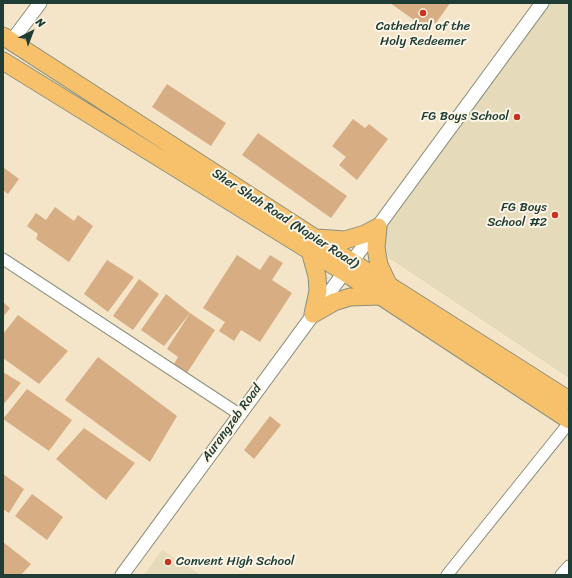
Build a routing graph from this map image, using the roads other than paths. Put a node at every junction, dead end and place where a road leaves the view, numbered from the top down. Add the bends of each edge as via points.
1 (40, 3) edge
2 (542, 3) edge
3 (7, 39) edge
4 (3, 61) edge
5 (378, 227) junction
6 (313, 245) junction
7 (3, 259) edge
8 (348, 267) junction
9 (385, 291) junction
10 (313, 314) junction
11 (569, 400) edge
12 (239, 414) junction
13 (569, 421) edge
14 (569, 566) edge
15 (122, 575) edge
16 (447, 575) edge
17 (561, 575) edge

1 - 3 street
2 - 5 street, Aurangzeb Road
3 - 6 main road, Sher Shah Road (Napier Road)
4 - 6 main road, Sher Shah Road (Napier Road)
5 - 6 main road via 345,240
5 - 8 street, Aurangzeb Road
5 - 9 main road via 376,248
6 - 8 main road, Sher Shah Road (Napier Road)
6 - 10 main road via 318,291
7 - 12 street
8 - 9 main road, Sher Shah Road (Napier Road)
8 - 10 street, Aurangzeb Road
9 - 10 main road via 334,302
9 - 11 main road, Sher Shah Road (Napier Road)
9 - 13 main road, Sher Shah Road (Napier Road)
10 - 12 street, Aurangzeb Road
12 - 15 street, Aurangzeb Road
13 - 16 street
14 - 17 street

